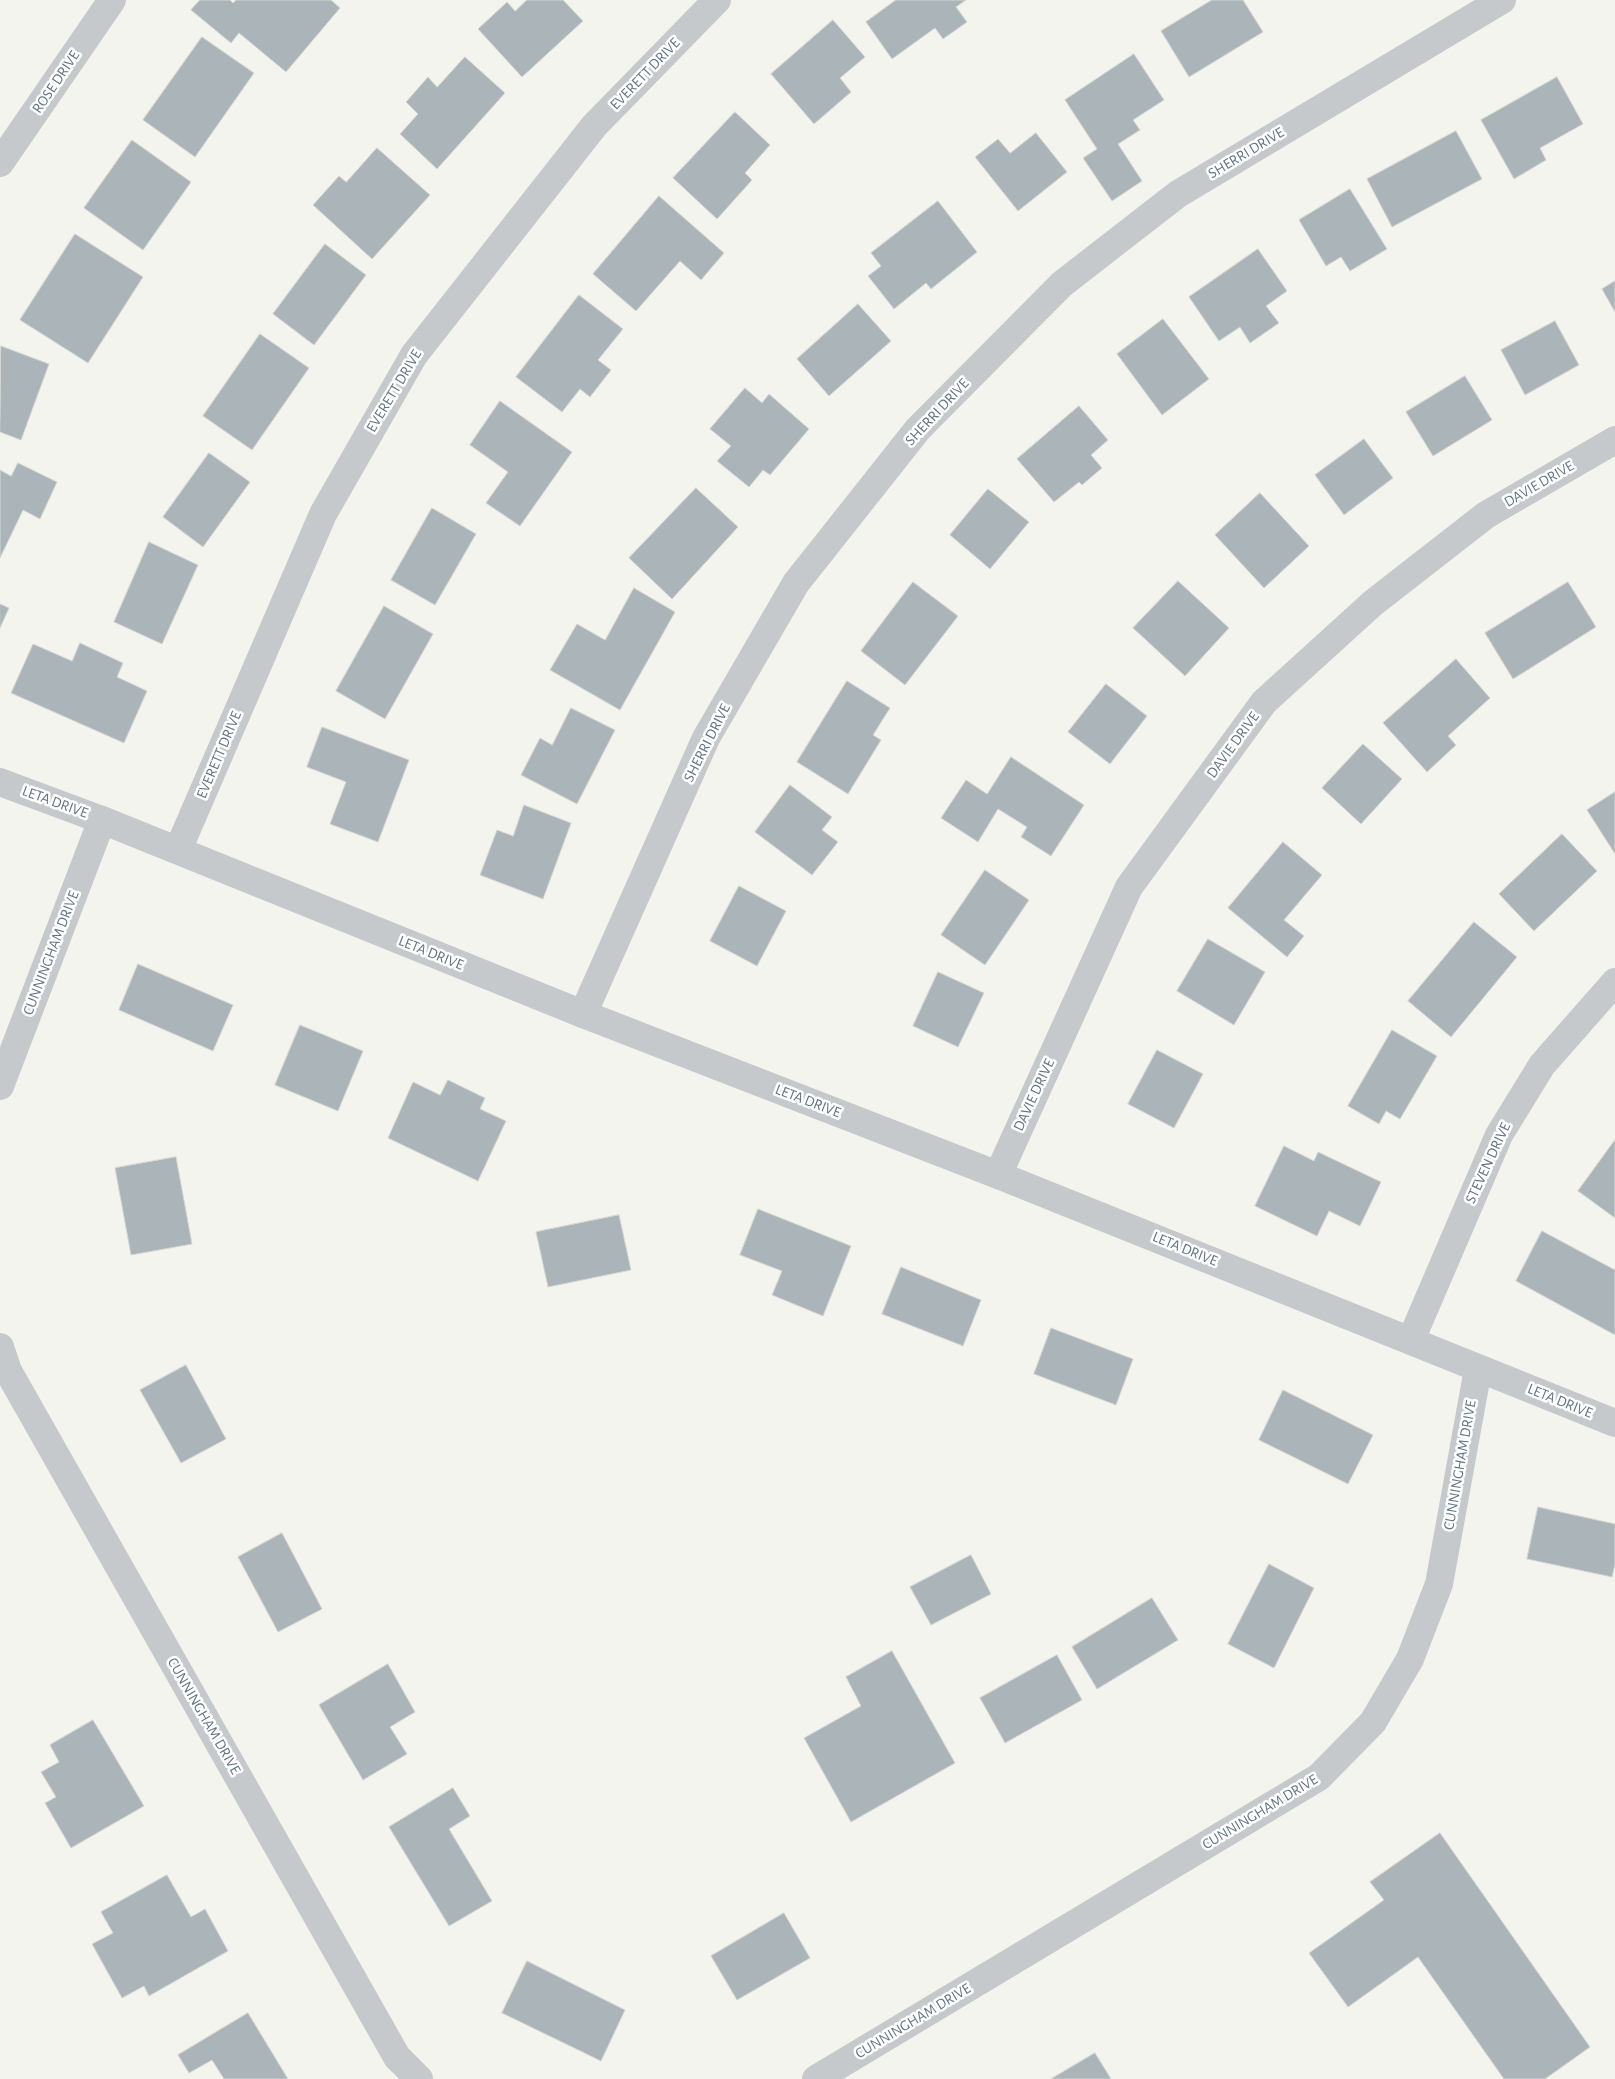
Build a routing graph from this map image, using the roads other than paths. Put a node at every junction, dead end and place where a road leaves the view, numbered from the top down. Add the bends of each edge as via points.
1 (112, 0) edge
2 (717, 0) edge
3 (1502, 0) edge
4 (0, 163) edge
5 (1615, 440) edge
6 (0, 782) edge
7 (102, 820) junction
8 (178, 850) junction
9 (1615, 982) edge
10 (582, 1014) junction
11 (0, 1086) edge
12 (998, 1175) junction
13 (1412, 1340) junction
14 (0, 1347) edge
15 (1478, 1369) junction
16 (1615, 1423) edge
17 (419, 2079) edge
18 (816, 2079) edge

1 - 4 street, ROSE DRIVE
2 - 8 street, EVERETT DRIVE via 594,126 414,355 323,514
3 - 10 street, SHERRI DRIVE via 1178,194 1062,284 918,429 796,583 706,738
5 - 12 street, DAVIE DRIVE via 1486,516 1373,603 1264,702 1129,887
6 - 7 street, LETA DRIVE
7 - 8 street, LETA DRIVE
7 - 11 street, CUNNINGHAM DRIVE
8 - 10 street, LETA DRIVE
9 - 13 street, STEVEN DRIVE via 1542,1064 1499,1135
10 - 12 street, LETA DRIVE
12 - 13 street, LETA DRIVE
13 - 15 street, LETA DRIVE
14 - 17 street, CUNNINGHAM DRIVE via 8,1371 397,2057
15 - 16 street, LETA DRIVE
15 - 18 street, CUNNINGHAM DRIVE via 1439,1584 1410,1659 1373,1722 1319,1777

